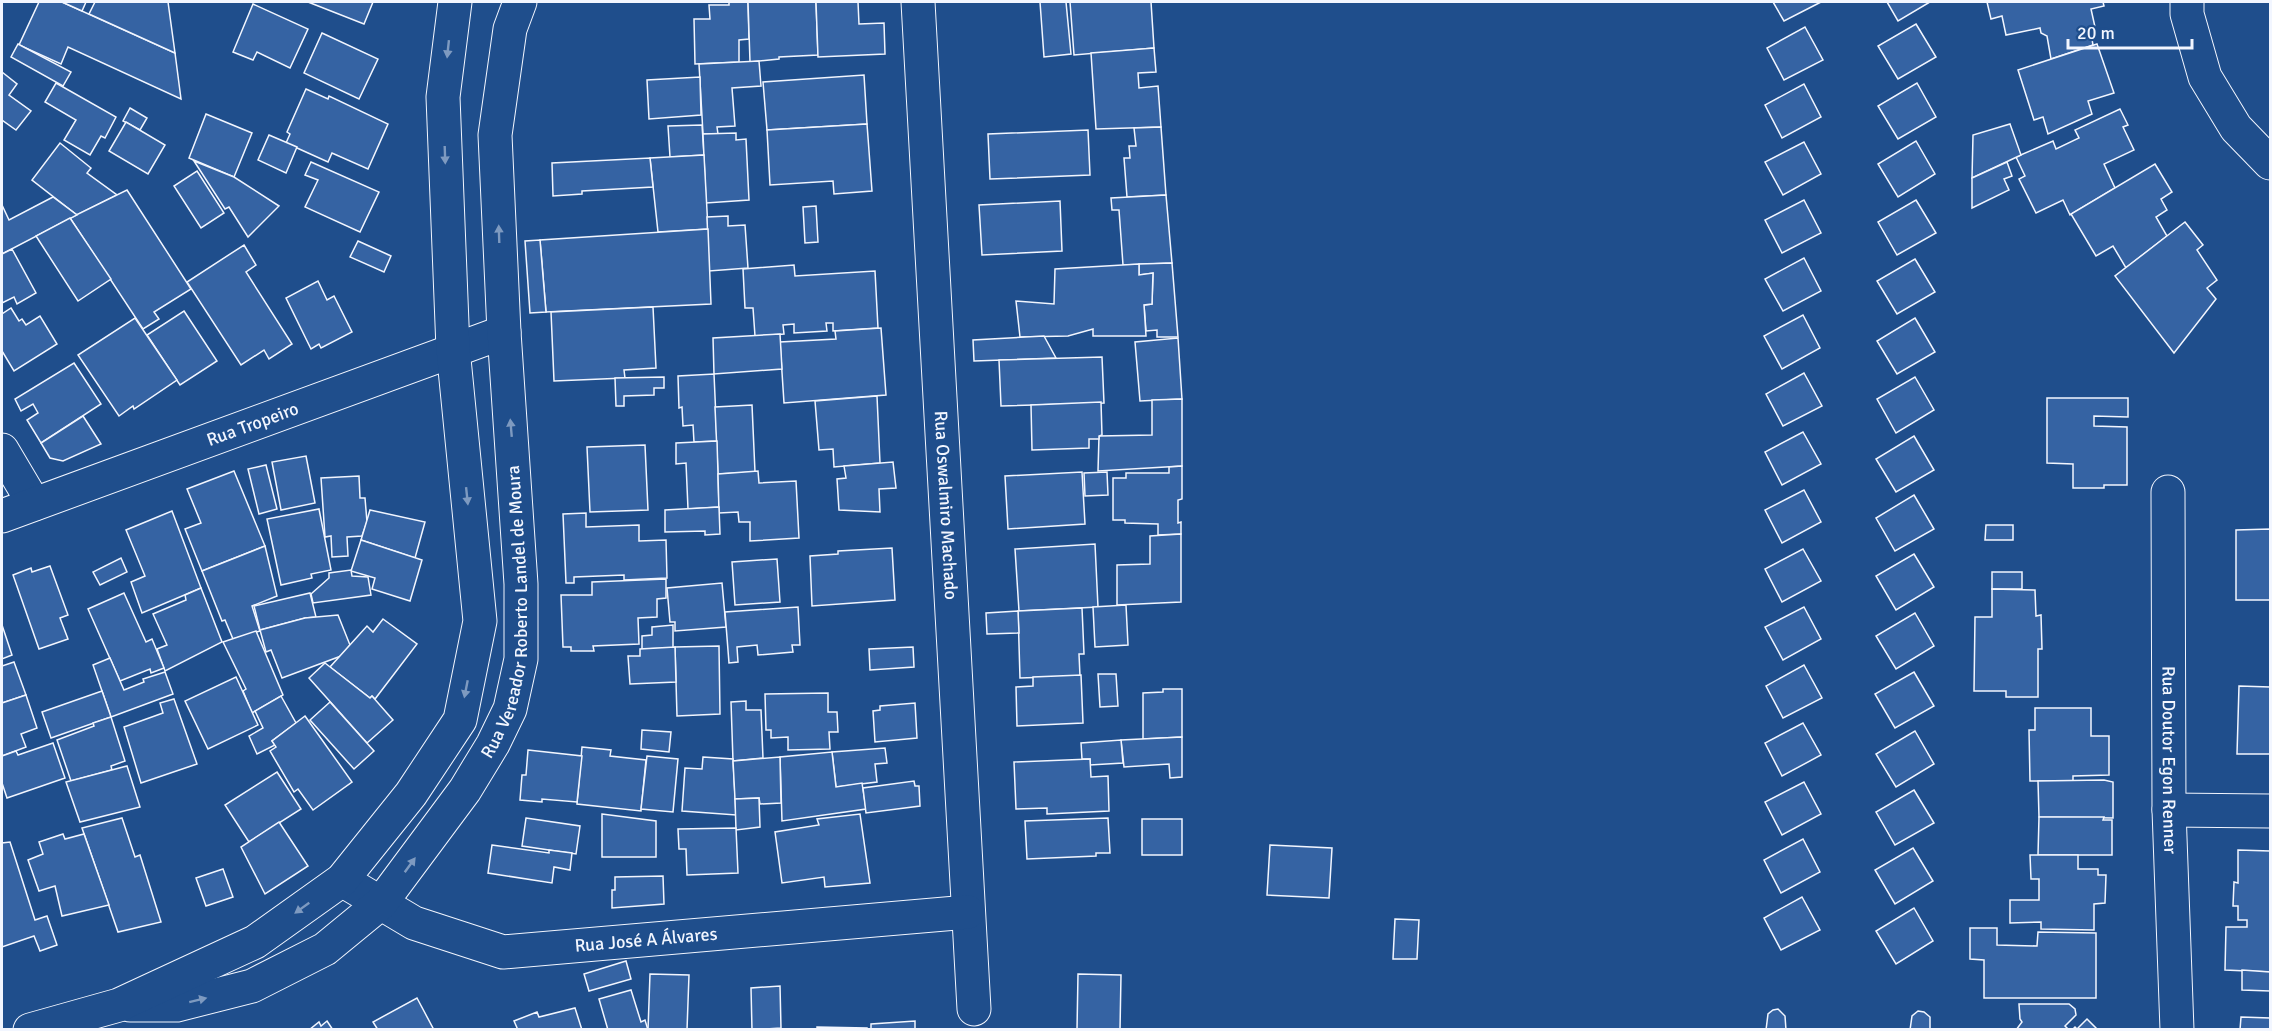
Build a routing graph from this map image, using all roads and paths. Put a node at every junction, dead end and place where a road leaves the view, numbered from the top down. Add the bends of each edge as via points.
1 (455, 2) edge
2 (520, 2) edge
3 (918, 2) edge
4 (2187, 2) edge
5 (2271, 163) edge
6 (504, 332) junction
7 (453, 349) junction
8 (2, 450) edge
9 (2168, 492) dead end
10 (34, 504) junction
11 (2, 516) edge
12 (2169, 810) junction
13 (2271, 811) edge
14 (342, 880) junction
15 (381, 903) junction
16 (968, 912) junction
17 (119, 1005) junction
18 (974, 1009) dead end
19 (30, 1029) edge
20 (2177, 1029) edge

1 -> 7 street, Rua Vereador Roberto Landel de Moura via 443,97
6 -> 2 street, Rua Vereador Roberto Landel de Moura via 495,135 510,28
3 - 16 street, Rua Oswalmiro Machado
4 - 5 street via 2205,77 2236,128
6 - 7 street, Rua Tropeiro
15 -> 6 street, Rua Vereador Roberto Landel de Moura via 465,790 493,744 510,709 519,669 521,584
7 - 10 street, Rua Tropeiro
7 -> 14 street, Rua Vereador Roberto Landel de Moura via 480,621 460,720 411,794
8 - 10 street
9 - 12 street, Rua Doutor Egon Renner
10 - 11 street, Rua Tropeiro
12 - 13 street
12 - 20 street, Rua Doutor Egon Renner
14 - 15 street, Rua José A Álvares
14 -> 17 street, Rua Vereador Roberto Landel de Moura via 255,942
15 - 16 street, Rua José A Álvares via 414,923 503,952
17 -> 15 street, Rua Vereador Roberto Landel de Moura via 177,1005 252,986 325,949
16 - 18 street, Rua Oswalmiro Machado
17 - 19 street, Rua Vereador Roberto Landel de Moura

